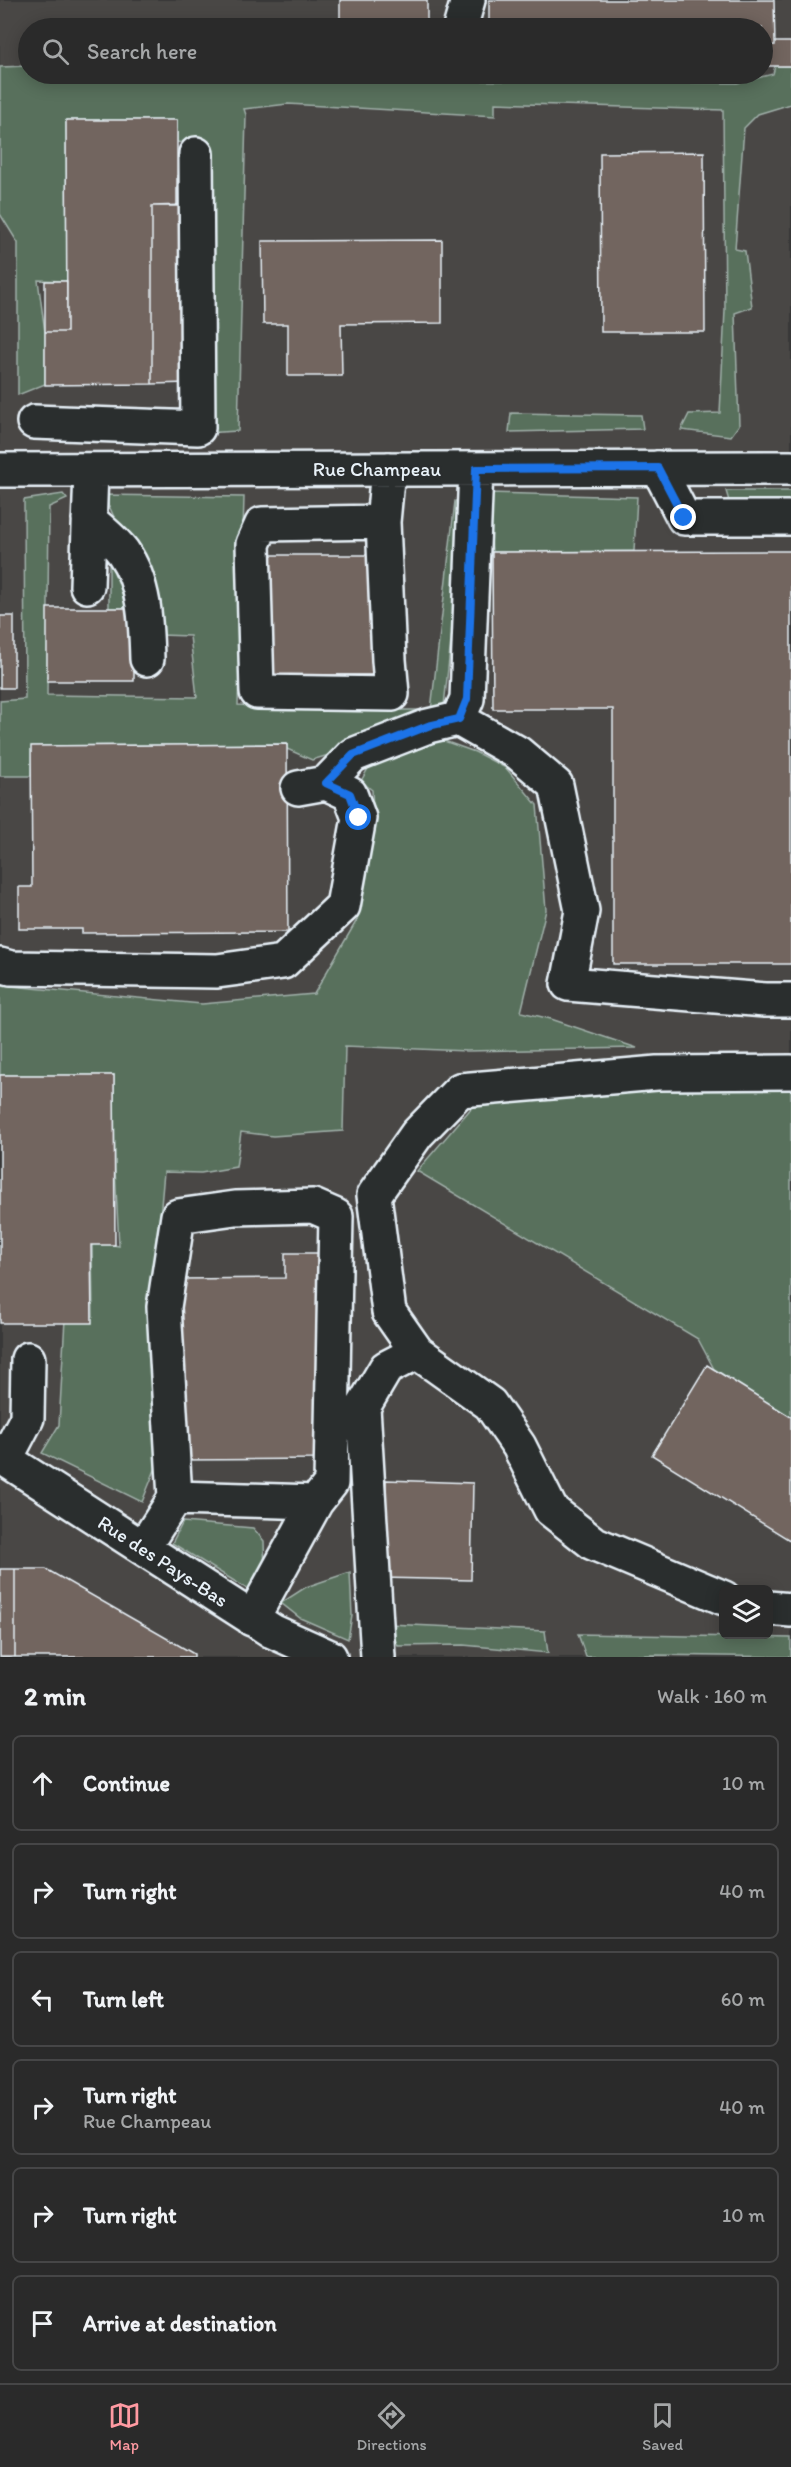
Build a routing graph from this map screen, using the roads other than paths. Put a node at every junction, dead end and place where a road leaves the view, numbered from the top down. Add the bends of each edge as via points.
1 (468, 0) edge
2 (463, 18) edge
3 (196, 154) dead end
4 (34, 422) dead end
5 (198, 428) junction
6 (658, 468) junction
7 (791, 468) edge
8 (194, 469) junction
9 (388, 469) junction
10 (476, 469) junction
11 (91, 471) junction
12 (0, 474) edge
13 (791, 518) edge
14 (90, 519) junction
15 (383, 522) junction
16 (87, 585) dead end
17 (147, 660) dead end
18 (459, 719) junction
19 (0, 965) edge
20 (791, 1000) edge
21 (791, 1072) edge
22 (417, 1352) junction
23 (28, 1359) dead end
24 (3, 1458) edge
25 (175, 1498) junction
26 (316, 1502) junction
27 (142, 1548) junction
28 (719, 1596) edge
29 (773, 1608) edge
30 (791, 1610) edge
31 (252, 1619) junction
32 (330, 1657) edge
33 (378, 1657) edge

1 - 2 street
3 - 5 street
4 - 5 street
5 - 8 street
6 - 7 street, Rue Champeau
6 - 10 street, Rue Champeau
6 - 13 street via 684,518
8 - 9 street, Rue Champeau
8 - 11 street, Rue Champeau
9 - 10 street, Rue Champeau
9 - 15 street
10 - 18 street via 467,699
11 - 12 street, Rue Champeau
11 - 14 street
14 - 16 street
14 - 17 street via 123,552 140,588
15 - 15 street via 262,524 253,544 258,692 393,694
18 - 19 street via 428,726 353,755 312,786 350,794 359,818 343,906 283,962 217,971
18 - 20 street via 518,753 556,785 582,911 568,984
21 - 22 street via 657,1073 460,1090 417,1134 374,1195 389,1312
22 - 28 street via 490,1404 519,1446 551,1510 593,1543
22 - 33 street via 386,1368 363,1407
23 - 24 street via 27,1418
24 - 27 street, Rue des Pays-Bas
25 - 26 street
25 - 26 street via 164,1307 178,1216 235,1208 313,1206 336,1216 331,1483
25 - 27 street
26 - 31 street
27 - 31 street, Rue des Pays-Bas
29 - 30 street
31 - 32 street, Rue des Pays-Bas

